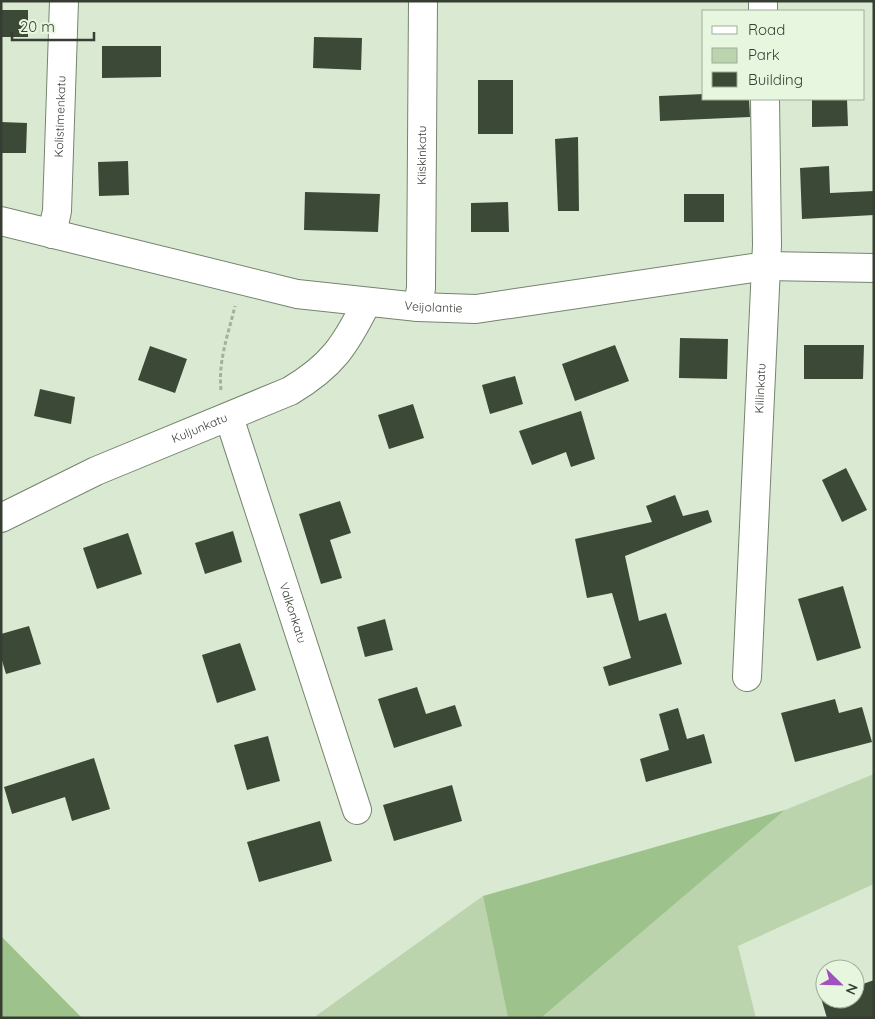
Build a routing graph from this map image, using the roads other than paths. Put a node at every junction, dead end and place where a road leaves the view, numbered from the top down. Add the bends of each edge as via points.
1 (64, 1) edge
2 (423, 1) edge
3 (765, 100) edge
4 (1, 221) edge
5 (52, 234) junction
6 (766, 266) junction
7 (874, 268) edge
8 (366, 302) junction
9 (418, 307) junction
10 (229, 417) junction
11 (1, 518) edge
12 (747, 677) dead end
13 (357, 810) dead end

1 - 5 street, Kolistimenkatu via 56,211
2 - 9 street, Kiiskinkatu via 421,288
3 - 6 street, Killinkatu
4 - 5 street, Veijolantie
5 - 8 street, Veijolantie via 297,294
6 - 7 street, Veijolantie
6 - 9 street, Veijolantie via 476,309
6 - 12 street, Killinkatu
8 - 9 street, Veijolantie
8 - 10 street, Kuljunkatu via 352,332 316,376 279,398
10 - 11 street, Kuljunkatu via 96,471
10 - 13 street, Valkonkatu

